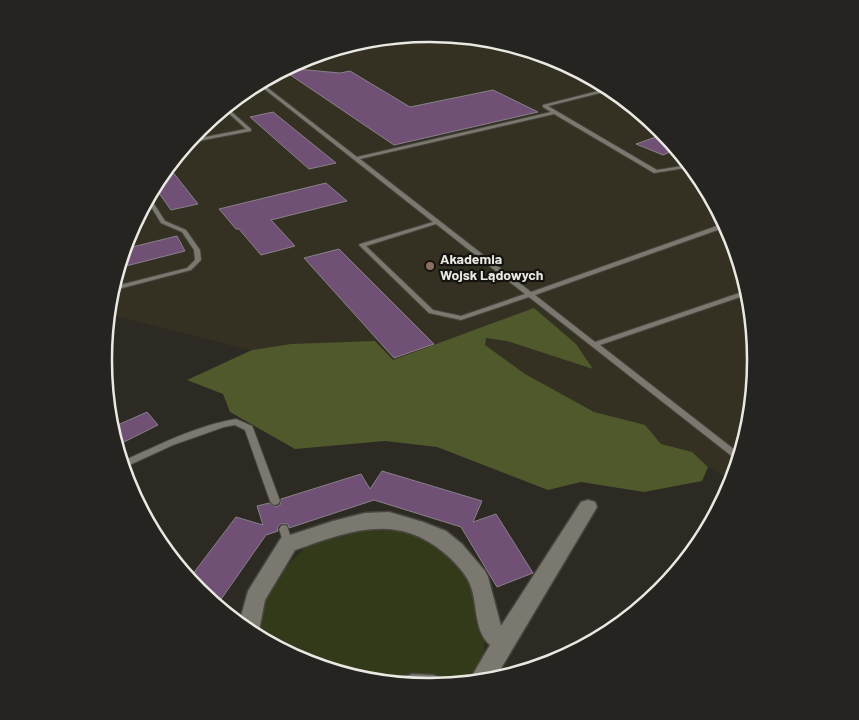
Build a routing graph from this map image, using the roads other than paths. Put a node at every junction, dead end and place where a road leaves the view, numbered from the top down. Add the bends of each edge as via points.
1 (266, 88) edge
2 (599, 92) edge
3 (555, 112) junction
4 (230, 113) edge
5 (201, 140) edge
6 (356, 159) junction
7 (681, 168) edge
8 (153, 205) edge
9 (437, 222) junction
10 (718, 228) edge
11 (121, 287) edge
12 (529, 294) junction
13 (740, 295) edge
14 (594, 345) junction
15 (733, 453) edge
16 (129, 463) edge
17 (275, 501) dead end
18 (588, 507) dead end
19 (251, 622) edge
20 (503, 643) junction
21 (485, 672) edge

1 - 6 lane
2 - 3 lane via 544,106
3 - 6 lane
3 - 7 lane via 656,172
4 - 5 lane via 249,130
6 - 9 lane
8 - 11 lane via 163,222 184,231 197,250 198,260 189,269
9 - 12 lane
9 - 12 lane via 362,245 432,312 460,318
10 - 12 lane
12 - 14 lane
13 - 14 lane
14 - 15 lane
16 - 17 lane via 170,443 236,422 249,428
18 - 20 street
19 - 20 street via 255,598 286,537 365,521 389,520 439,537 455,550 478,578 492,633
20 - 21 street

